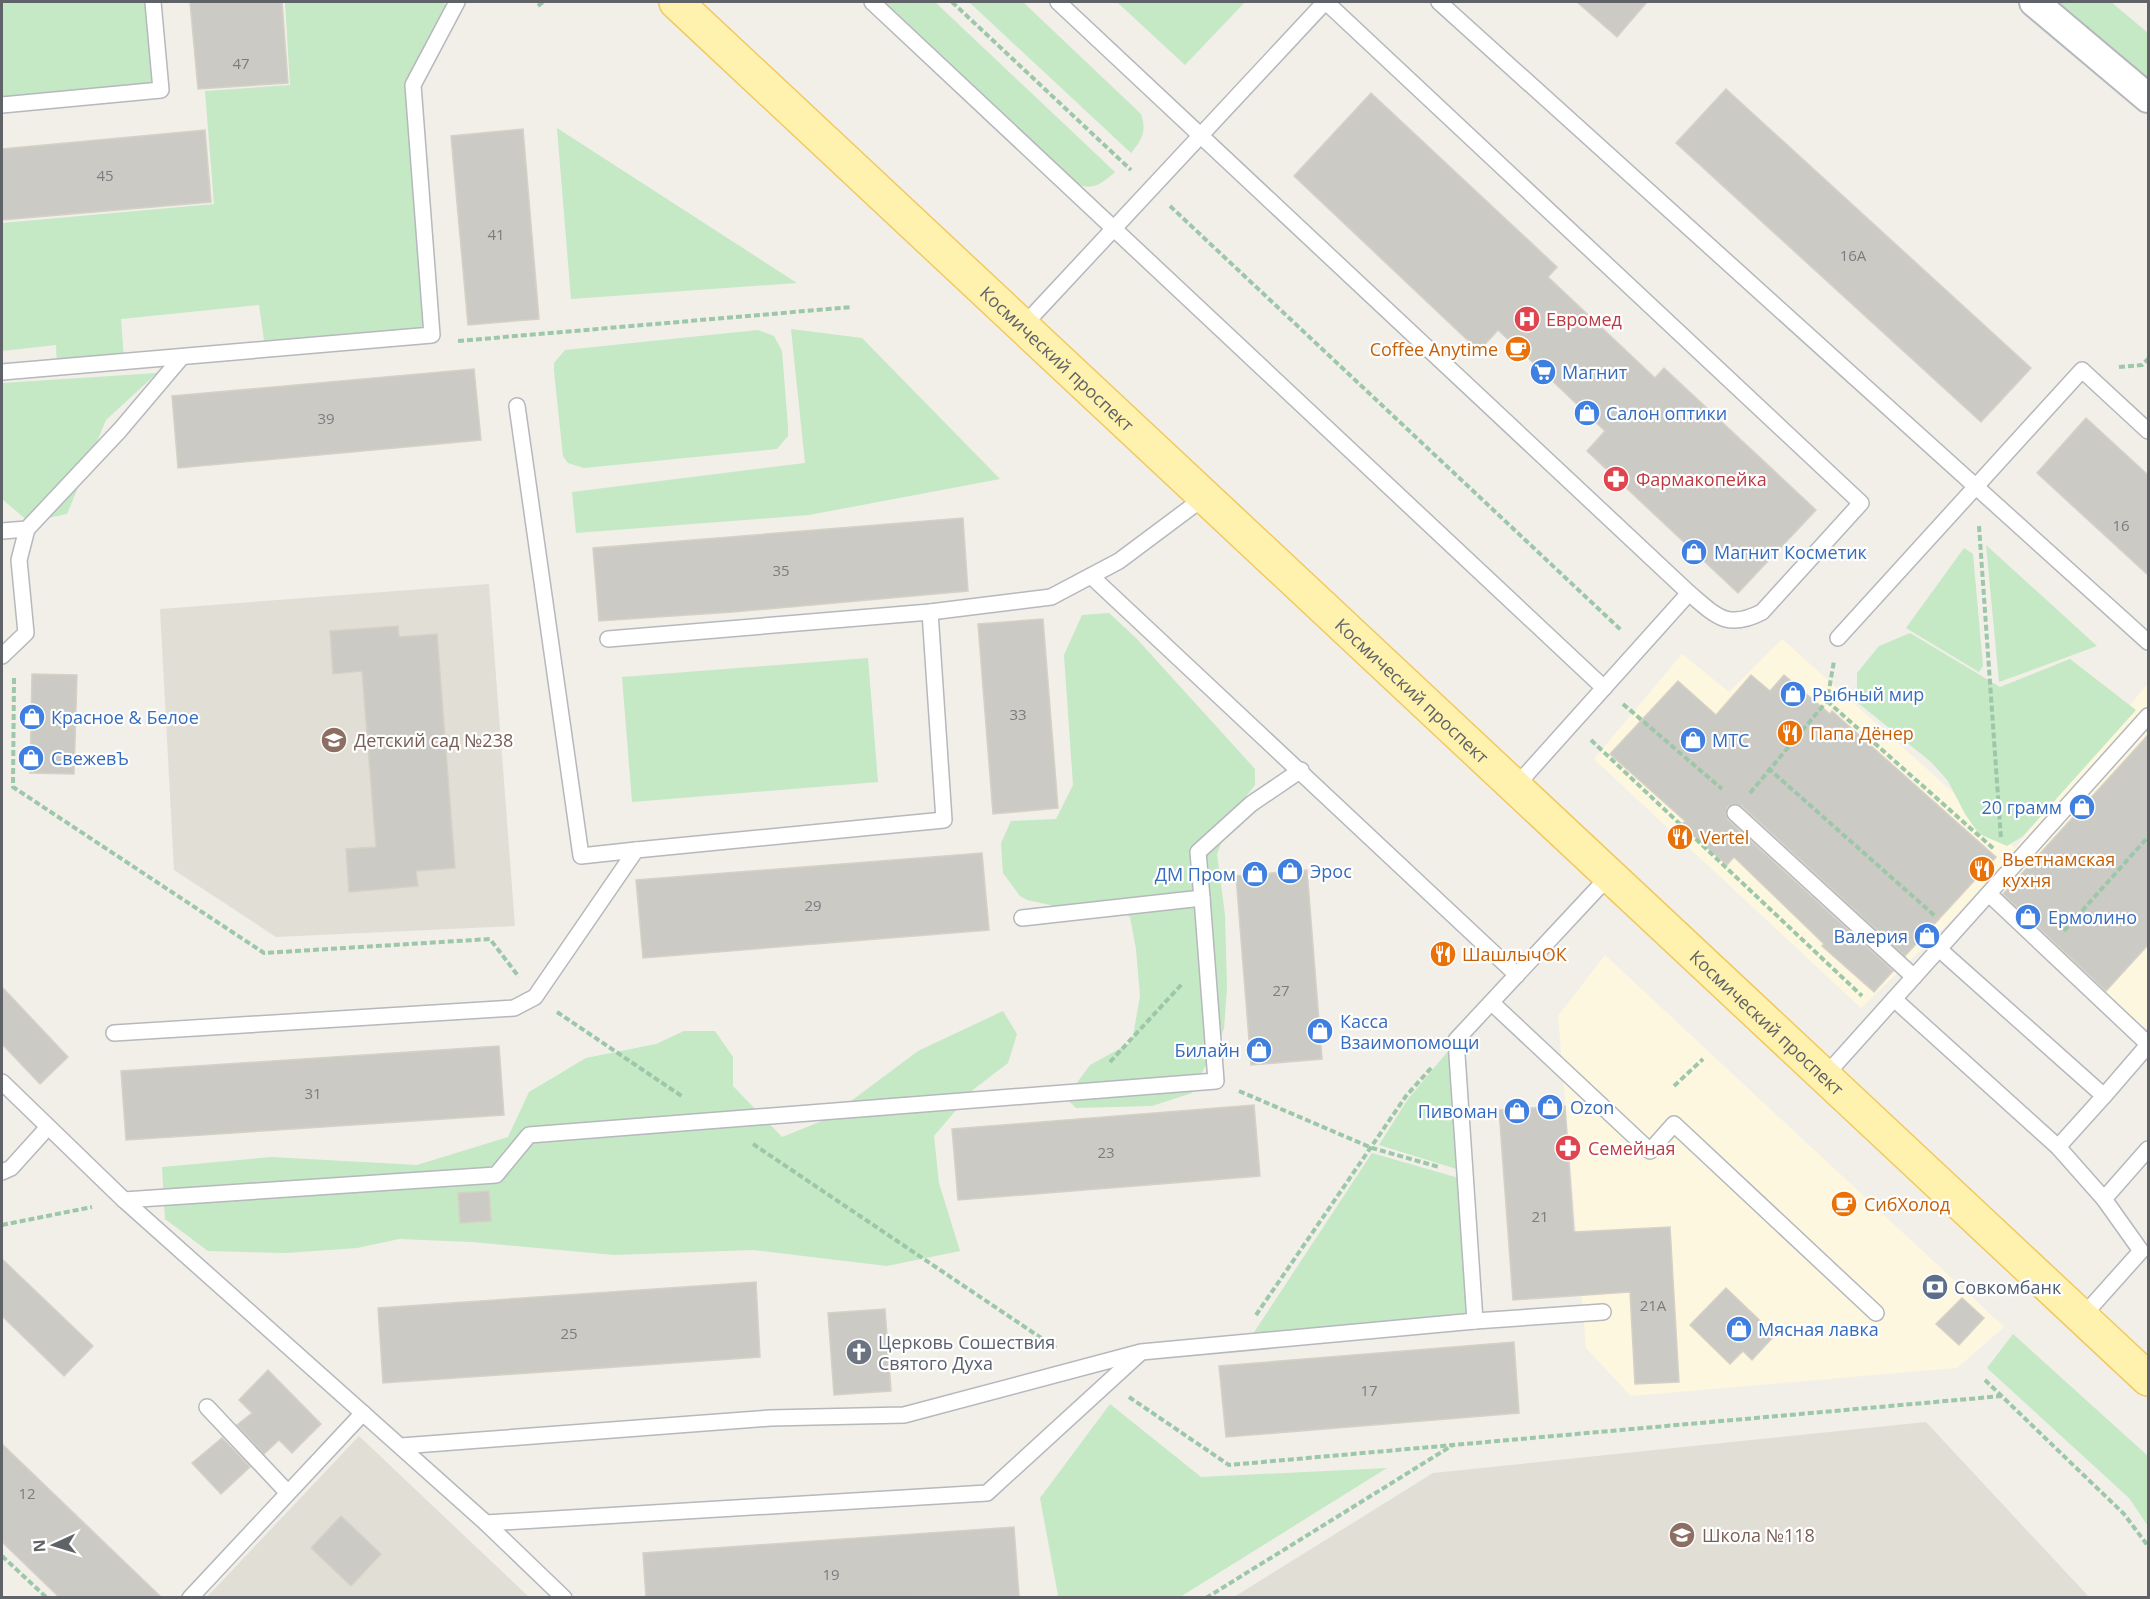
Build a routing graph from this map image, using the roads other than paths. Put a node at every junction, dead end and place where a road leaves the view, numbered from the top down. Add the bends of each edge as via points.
1 (153, 2) edge
2 (676, 2) edge
3 (872, 2) edge
4 (1059, 2) edge
5 (1326, 2) edge
6 (1439, 2) edge
7 (2034, 2) edge
8 (454, 3) edge
9 (2148, 98) edge
10 (2, 105) edge
11 (1201, 135) junction
12 (1114, 228) junction
13 (1023, 326) junction
14 (181, 358) junction
15 (2, 372) edge
16 (517, 406) dead end
17 (2148, 431) edge
18 (1977, 486) junction
19 (1206, 496) junction
20 (27, 529) junction
21 (2, 531) edge
22 (1091, 576) junction
23 (1689, 593) junction
24 (930, 612) junction
25 (1838, 638) road end
26 (608, 639) dead end
27 (2148, 642) edge
28 (2, 656) edge
29 (1604, 688) junction
30 (2148, 716) edge
31 (1301, 771) junction
32 (1515, 787) junction
33 (1735, 813) road end
34 (636, 850) junction
35 (1610, 875) junction
36 (1989, 894) junction
37 (1202, 898) junction
38 (1022, 918) dead end
39 (1939, 949) junction
40 (1517, 975) junction
41 (1914, 977) junction
42 (1894, 999) junction
43 (1492, 1002) junction
44 (114, 1033) dead end
45 (2148, 1044) edge
46 (1824, 1077) junction
47 (2, 1082) edge
48 (2104, 1096) junction
49 (48, 1127) junction
50 (2058, 1147) junction
51 (2148, 1149) edge
52 (2, 1172) edge
53 (2104, 1199) junction
54 (124, 1200) junction
55 (2145, 1247) edge
56 (1603, 1312) dead end
57 (1876, 1313) dead end
58 (2082, 1317) junction
59 (1475, 1321) junction
60 (1141, 1352) junction
61 (2148, 1379) edge
62 (207, 1407) dead end
63 (363, 1413) junction
64 (401, 1446) junction
65 (288, 1493) junction
66 (486, 1523) junction
67 (190, 1598) edge
68 (564, 1598) edge

1 - 10 lane via 161,90
2 - 13 main road, Космический проспект
3 - 12 lane
4 - 11 lane
5 - 11 lane
5 - 23 lane via 1861,503 1762,612 1743,622 1716,616
6 - 18 lane
7 - 9 street
8 - 14 lane via 413,85 432,335
11 - 12 lane
11 - 23 lane
12 - 13 lane
12 - 29 lane
13 - 19 main road, Космический проспект
14 - 15 lane
14 - 20 lane
16 - 34 lane via 581,856
17 - 18 lane via 2082,370
18 - 25 lane
18 - 27 lane
19 - 22 lane via 1119,561
19 - 32 main road, Космический проспект
20 - 21 lane
20 - 28 lane via 20,560 26,633
22 - 24 lane via 1051,597
22 - 31 lane
23 - 29 lane
24 - 26 lane
24 - 34 lane via 944,820
29 - 32 lane
30 - 36 lane
31 - 37 lane via 1251,804 1198,852
31 - 40 lane
32 - 35 main road, Космический проспект
33 - 41 lane
34 - 44 lane via 535,997 514,1008
35 - 40 lane
35 - 46 main road, Космический проспект
36 - 39 lane
36 - 45 lane
37 - 38 lane
37 - 54 lane via 1216,1081 528,1135 496,1175
39 - 41 lane
39 - 48 lane
40 - 43 lane
41 - 42 lane
42 - 46 lane
42 - 50 lane
43 - 57 lane via 1650,1151 1674,1124
43 - 59 lane via 1456,1040
45 - 48 lane
46 - 58 main road, Космический проспект
47 - 49 lane
48 - 50 lane
49 - 52 lane via 11,1168
49 - 54 lane
50 - 53 lane
51 - 53 lane
53 - 55 lane
54 - 63 lane
55 - 58 lane
56 - 59 lane
58 - 61 main road, Космический проспект
59 - 60 lane
60 - 64 lane via 904,1415 770,1418
60 - 66 lane via 987,1493
62 - 65 lane
63 - 64 lane
63 - 65 lane
64 - 66 lane
65 - 67 lane
66 - 68 lane

